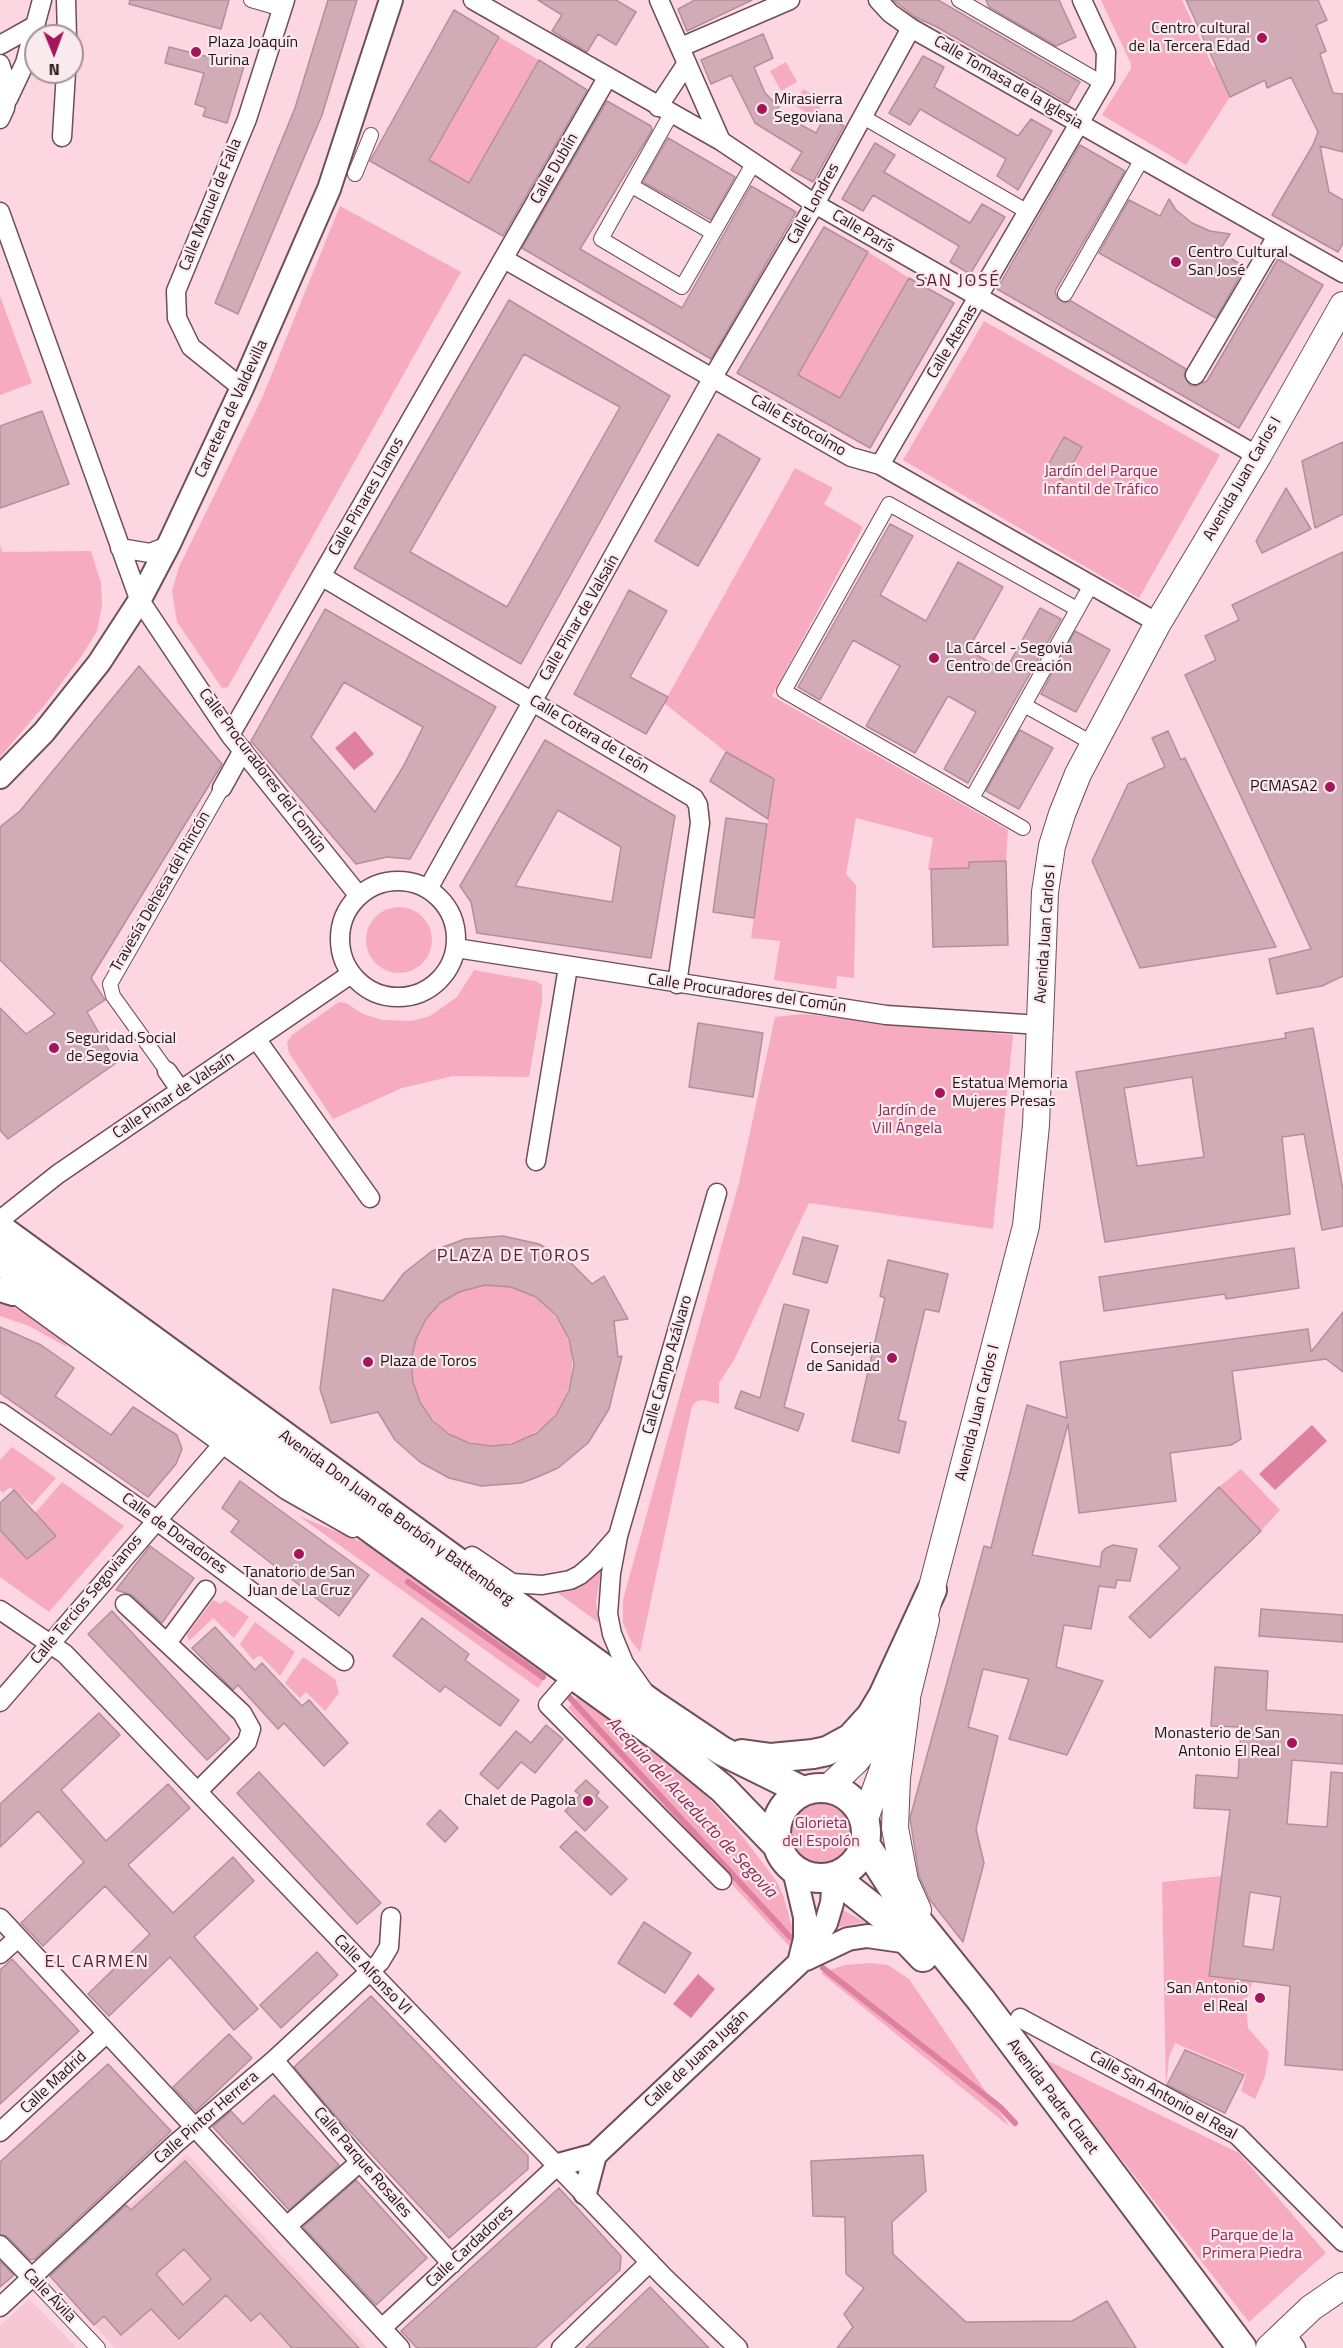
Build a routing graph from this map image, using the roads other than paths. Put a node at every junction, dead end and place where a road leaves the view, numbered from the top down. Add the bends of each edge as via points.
1 (42, 0) edge
2 (66, 0) edge
3 (251, 0) edge
4 (391, 0) edge
5 (474, 0) edge
6 (659, 0) edge
7 (790, 0) edge
8 (878, 0) edge
9 (959, 0) edge
10 (1082, 0) edge
11 (283, 4) edge
12 (765, 5) edge
13 (35, 24) edge
14 (67, 24) edge
15 (911, 28) junction
16 (24, 32) edge
17 (0, 45) edge
18 (684, 55) junction
19 (0, 64) edge
20 (24, 65) edge
21 (607, 78) junction
22 (1102, 83) junction
23 (65, 84) edge
24 (8, 99) junction
25 (664, 111) junction
26 (863, 117) junction
27 (0, 119) edge
28 (1078, 123) junction
29 (371, 135) dead end
30 (62, 137) dead end
31 (721, 141) junction
32 (1142, 159) junction
33 (753, 164) junction
34 (355, 174) dead end
35 (632, 186) junction
36 (815, 204) junction
37 (1028, 212) junction
38 (2, 220) edge
39 (713, 233) junction
40 (1277, 236) junction
41 (504, 259) junction
42 (1343, 273) edge
43 (1065, 294) dead end
44 (979, 297) junction
45 (1343, 305) edge
46 (1195, 375) dead end
47 (713, 377) junction
48 (242, 388) junction
49 (1258, 456) junction
50 (880, 465) junction
51 (168, 546) junction
52 (120, 548) junction
53 (321, 576) junction
54 (1090, 585) junction
55 (139, 599) junction
56 (1077, 609) junction
57 (1158, 623) junction
58 (532, 701) junction
59 (1024, 705) junction
60 (231, 735) junction
61 (1094, 744) junction
62 (243, 750) junction
63 (0, 777) edge
64 (222, 788) joint
65 (972, 798) junction
66 (1023, 828) dead end
67 (428, 889) junction
68 (359, 896) junction
69 (456, 948) junction
70 (568, 967) junction
71 (351, 974) junction
72 (677, 984) junction
73 (1040, 1025) junction
74 (257, 1040) junction
75 (167, 1071) joint
76 (181, 1091) junction
77 (536, 1161) dead end
78 (717, 1193) dead end
79 (370, 1198) dead end
80 (0, 1221) edge
81 (0, 1229) edge
82 (0, 1260) edge
83 (4, 1289) edge
84 (0, 1412) edge
85 (223, 1444) junction
86 (376, 1504) junction
87 (156, 1520) junction
88 (618, 1536) junction
89 (414, 1558) junction
90 (206, 1590) dead end
91 (932, 1590) junction
92 (125, 1604) dead end
93 (0, 1610) edge
94 (167, 1643) junction
95 (49, 1644) junction
96 (344, 1660) dead end
97 (567, 1683) dead end
98 (907, 1701) junction
99 (0, 1702) edge
100 (652, 1704) junction
101 (722, 1750) junction
102 (815, 1790) junction
103 (198, 1791) junction
104 (865, 1831) junction
105 (777, 1845) junction
106 (794, 1869) junction
107 (834, 1877) junction
108 (722, 1880) dead end
109 (391, 1917) dead end
110 (0, 1918) edge
111 (18, 1938) junction
112 (928, 1948) junction
113 (0, 1954) edge
114 (799, 1963) junction
115 (369, 1972) junction
116 (1020, 2018) dead end
117 (107, 2033) junction
118 (274, 2060) junction
119 (194, 2127) junction
120 (0, 2132) edge
121 (595, 2155) junction
122 (360, 2162) junction
123 (558, 2165) junction
124 (585, 2193) junction
125 (287, 2226) junction
126 (1343, 2242) edge
127 (0, 2245) edge
128 (650, 2262) junction
129 (452, 2264) junction
130 (31, 2277) junction
131 (1343, 2286) edge
132 (0, 2307) edge
133 (382, 2328) junction
134 (1283, 2342) edge
135 (98, 2348) edge
136 (400, 2348) edge
137 (561, 2348) edge
138 (738, 2348) edge
139 (1219, 2348) edge
140 (1242, 2348) edge

1 - 13 street
2 - 14 street
3 - 11 street
4 - 48 street, Carretera de Valdevilla via 329,189
5 - 21 street, Calle París
6 - 18 street
7 - 12 street
8 - 15 street, Calle Tomasa de la Iglesia
9 - 22 street
10 - 22 street via 1106,52 1107,70
11 - 48 street, Calle Manuel de Falla via 247,119 176,291 177,318 191,347
12 - 18 street
15 - 26 street, Calle Londres
15 - 28 street, Calle Tomasa de la Iglesia
16 - 17 street
18 - 25 street
18 - 31 street
19 - 24 street via 7,80
20 - 24 street
21 - 25 street, Calle París
21 - 41 street, Calle Dublín
22 - 28 street, Calle Atenas
23 - 30 street
24 - 27 street
25 - 31 street, Calle París
25 - 35 street
26 - 36 street, Calle Londres
26 - 37 street
28 - 32 street, Calle Tomasa de la Iglesia
28 - 37 street, Calle Atenas
29 - 34 street
31 - 33 street, Calle París
32 - 40 street, Calle Tomasa de la Iglesia
32 - 43 street
33 - 36 street, Calle París
33 - 39 street
35 - 39 street
35 - 39 street via 601,239 682,287
36 - 44 street, Calle París
36 - 47 street, Calle Londres
37 - 44 street, Calle Atenas
38 - 52 street, Calle Procuradores del Común
40 - 42 street, Calle Tomasa de la Iglesia
40 - 46 street
41 - 47 street, Calle Estocolmo
41 - 53 street, Calle Pinares Llanos
44 - 49 street, Calle París
44 - 50 street, Calle Atenas
45 - 49 main road, Avenida Juan Carlos I
47 - 50 street, Calle Estocolmo via 851,457
47 - 58 street, Calle Pinar de Valsaín
48 - 51 street, Carretera de Valdevilla
49 - 57 main road, Avenida Juan Carlos I
50 - 54 street, Calle Estocolmo
51 - 52 street via 150,553
51 - 55 street, Carretera de Valdevilla
52 - 55 street, Calle Procuradores del Común
53 - 58 street, Calle Cotera de León
53 - 60 street, Calle Pinares Llanos
54 - 56 street
54 - 57 street, Calle Estocolmo
55 - 60 street, Calle Procuradores del Común
55 - 63 street, Carretera de Valdevilla via 81,688
56 - 59 street
56 - 65 street via 889,504 784,691
57 - 61 main road, Avenida Juan Carlos I
58 - 67 street, Calle Pinar de Valsaín
58 - 72 street, Calle Cotera de León via 687,793 698,805 700,823
59 - 61 street
59 - 65 street
60 - 62 street, Calle Procuradores del Común
61 - 73 main road, Avenida Juan Carlos I via 1070,793 1052,846 1045,892
62 - 64 street, Travesía Dehesa del Rincón
62 - 68 street, Calle Procuradores del Común
64 - 75 street, Travesía Dehesa del Rincón via 110,984 113,996
65 - 66 street
67 - 68 street via 400,881 372,887
67 - 69 street via 448,908 455,927
68 - 71 street via 345,915 340,933 341,951
69 - 70 street, Calle Procuradores del Común
69 - 71 street via 444,975 419,993 389,996 375,992
70 - 72 street, Calle Procuradores del Común
70 - 77 street
71 - 74 street, Calle Pinar de Valsaín
72 - 73 street, Calle Procuradores del Común via 886,1015
73 - 91 main road, Avenida Juan Carlos I via 1026,1226
74 - 76 street, Calle Pinar de Valsaín
74 - 79 street
75 - 76 street, Travesía Dehesa del Rincón
76 - 80 street, Calle Pinar de Valsaín via 58,1174
78 - 88 street, Calle Campo Azálvaro
81 - 86 main road, Avenida Don Juan de Borbón y Battemberg
82 - 89 main road, Avenida Don Juan de Borbón y Battemberg
83 - 85 street, Avenida Don Juan de Borbón y Battemberg
84 - 87 street, Calle de Doradores
85 - 87 street, Calle Tercios Segovianos
85 - 89 street, Avenida Don Juan de Borbón y Battemberg via 318,1510
86 - 88 street, Calle Campo Azálvaro via 412,1517 512,1582 542,1585 570,1580 591,1566
86 - 100 main road, Avenida Don Juan de Borbón y Battemberg
87 - 95 street, Calle Tercios Segovianos
87 - 96 street, Calle de Doradores
88 - 100 street, Calle Campo Azálvaro via 608,1614 612,1634 624,1663
89 - 105 main road, Avenida Don Juan de Borbón y Battemberg via 662,1739 723,1789
90 - 94 street
91 - 98 main road, Avenida Juan Carlos I
91 - 101 main road via 883,1696 851,1738 827,1751 789,1757
91 - 102 main road, Avenida Juan Carlos I via 890,1711 856,1761
92 - 94 street
93 - 95 street, Calle Alfonso VI
94 - 103 street via 242,1713 251,1729 247,1742
95 - 99 street, Calle Tercios Segovianos
95 - 103 street, Calle Alfonso VI via 65,1654
97 - 108 street via 548,1705
98 - 104 main road, Avenida Juan Carlos I
98 - 112 main road via 895,1795 895,1828 905,1881
100 - 101 main road, Avenida Don Juan de Borbón y Battemberg
101 - 102 main road, Avenida Don Juan de Borbón y Battemberg
102 - 104 main road via 848,1796 858,1806
102 - 105 main road via 789,1800 780,1814
103 - 115 street, Calle Alfonso VI
104 - 107 main road via 855,1863
104 - 112 main road, Avenida Padre Claret
105 - 106 main road
106 - 107 main road via 814,1878
106 - 114 street via 805,1917
107 - 112 main road, Avenida Padre Claret
107 - 114 street, Calle de Juana Jugán via 826,1923
109 - 115 street, Calle Pintor Herrera via 388,1947
110 - 111 street
111 - 113 street
111 - 117 street
112 - 114 street via 879,1937 848,1939
112 - 139 main road, Avenida Padre Claret
112 - 140 main road, Avenida Padre Claret
114 - 121 street, Calle de Juana Jugán
115 - 118 street, Calle Pintor Herrera
115 - 123 street, Calle Alfonso VI
116 - 126 street, Calle San Antonio el Real via 1237,2135
117 - 119 street
117 - 120 street, Calle Madrid
118 - 119 street, Calle Pintor Herrera
118 - 122 street, Calle Parque Rosales
119 - 125 street
119 - 130 street, Calle Pintor Herrera
121 - 123 street, Calle de Juana Jugán
121 - 124 street
122 - 125 street
122 - 129 street, Calle Parque Rosales
123 - 124 street, Calle Alfonso VI
123 - 129 street, Calle Cardadores
124 - 128 street, Calle Alfonso VI
125 - 133 street
127 - 130 street, Calle Ávila
128 - 137 street
128 - 138 street, Calle Alfonso VI
129 - 133 street, Calle Cardadores
130 - 132 street, Calle Pintor Herrera
130 - 135 street, Calle Ávila
131 - 134 main road via 1311,2308
133 - 136 street

